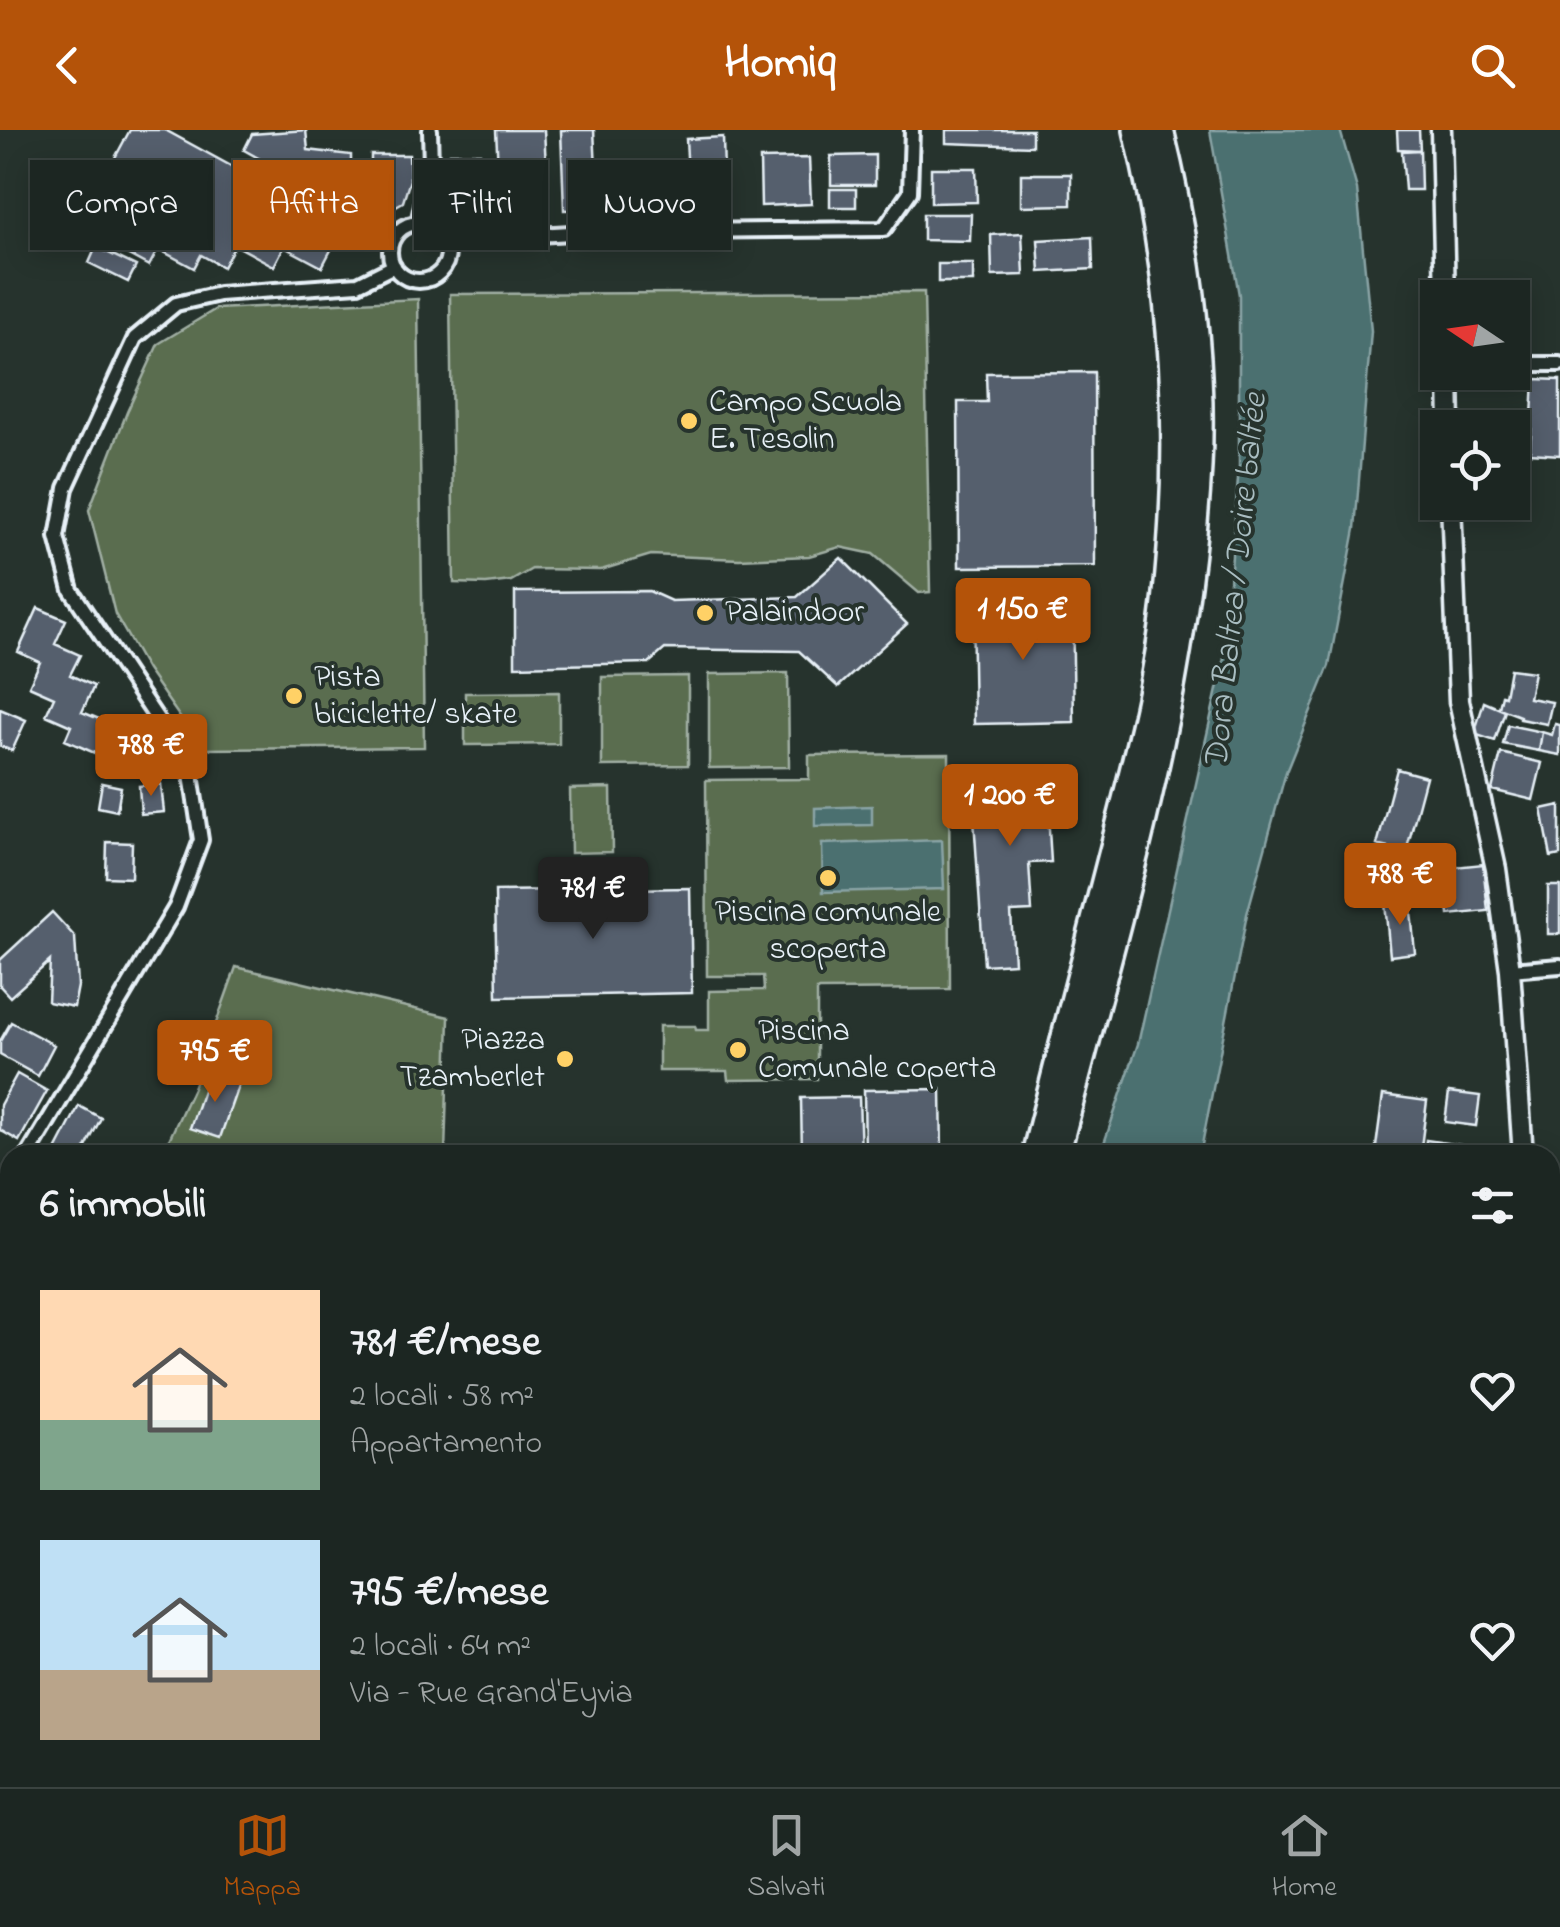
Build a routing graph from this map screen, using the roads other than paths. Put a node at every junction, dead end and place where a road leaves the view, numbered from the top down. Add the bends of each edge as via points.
1 (430, 130) edge
2 (912, 130) edge
3 (1137, 130) edge
4 (1160, 130) edge
5 (1441, 130) edge
6 (432, 160) edge
7 (414, 224) edge
8 (548, 234) edge
9 (448, 250) edge
10 (394, 266) junction
11 (1445, 280) edge
12 (1530, 364) edge
13 (1560, 364) edge
14 (1452, 520) edge
15 (1560, 966) edge
16 (1510, 970) junction
17 (34, 1145) edge
18 (1037, 1145) edge
19 (1059, 1145) edge
20 (1522, 1145) edge

1 - 6 street
2 - 8 street via 910,192 884,229
3 - 18 highway via 1152,194 1176,387 1166,606 1136,758
4 - 19 highway via 1190,275 1196,370 1198,465 1186,611 1158,763
5 - 11 main road
7 - 10 street via 396,236
9 - 10 street via 446,264 429,279 413,280
10 - 17 street via 358,284 219,294 176,304 134,338 66,488 57,538 70,590 190,768 202,840 176,907
12 - 13 street
14 - 16 main road via 1461,716 1496,869
15 - 16 street
16 - 20 main road

